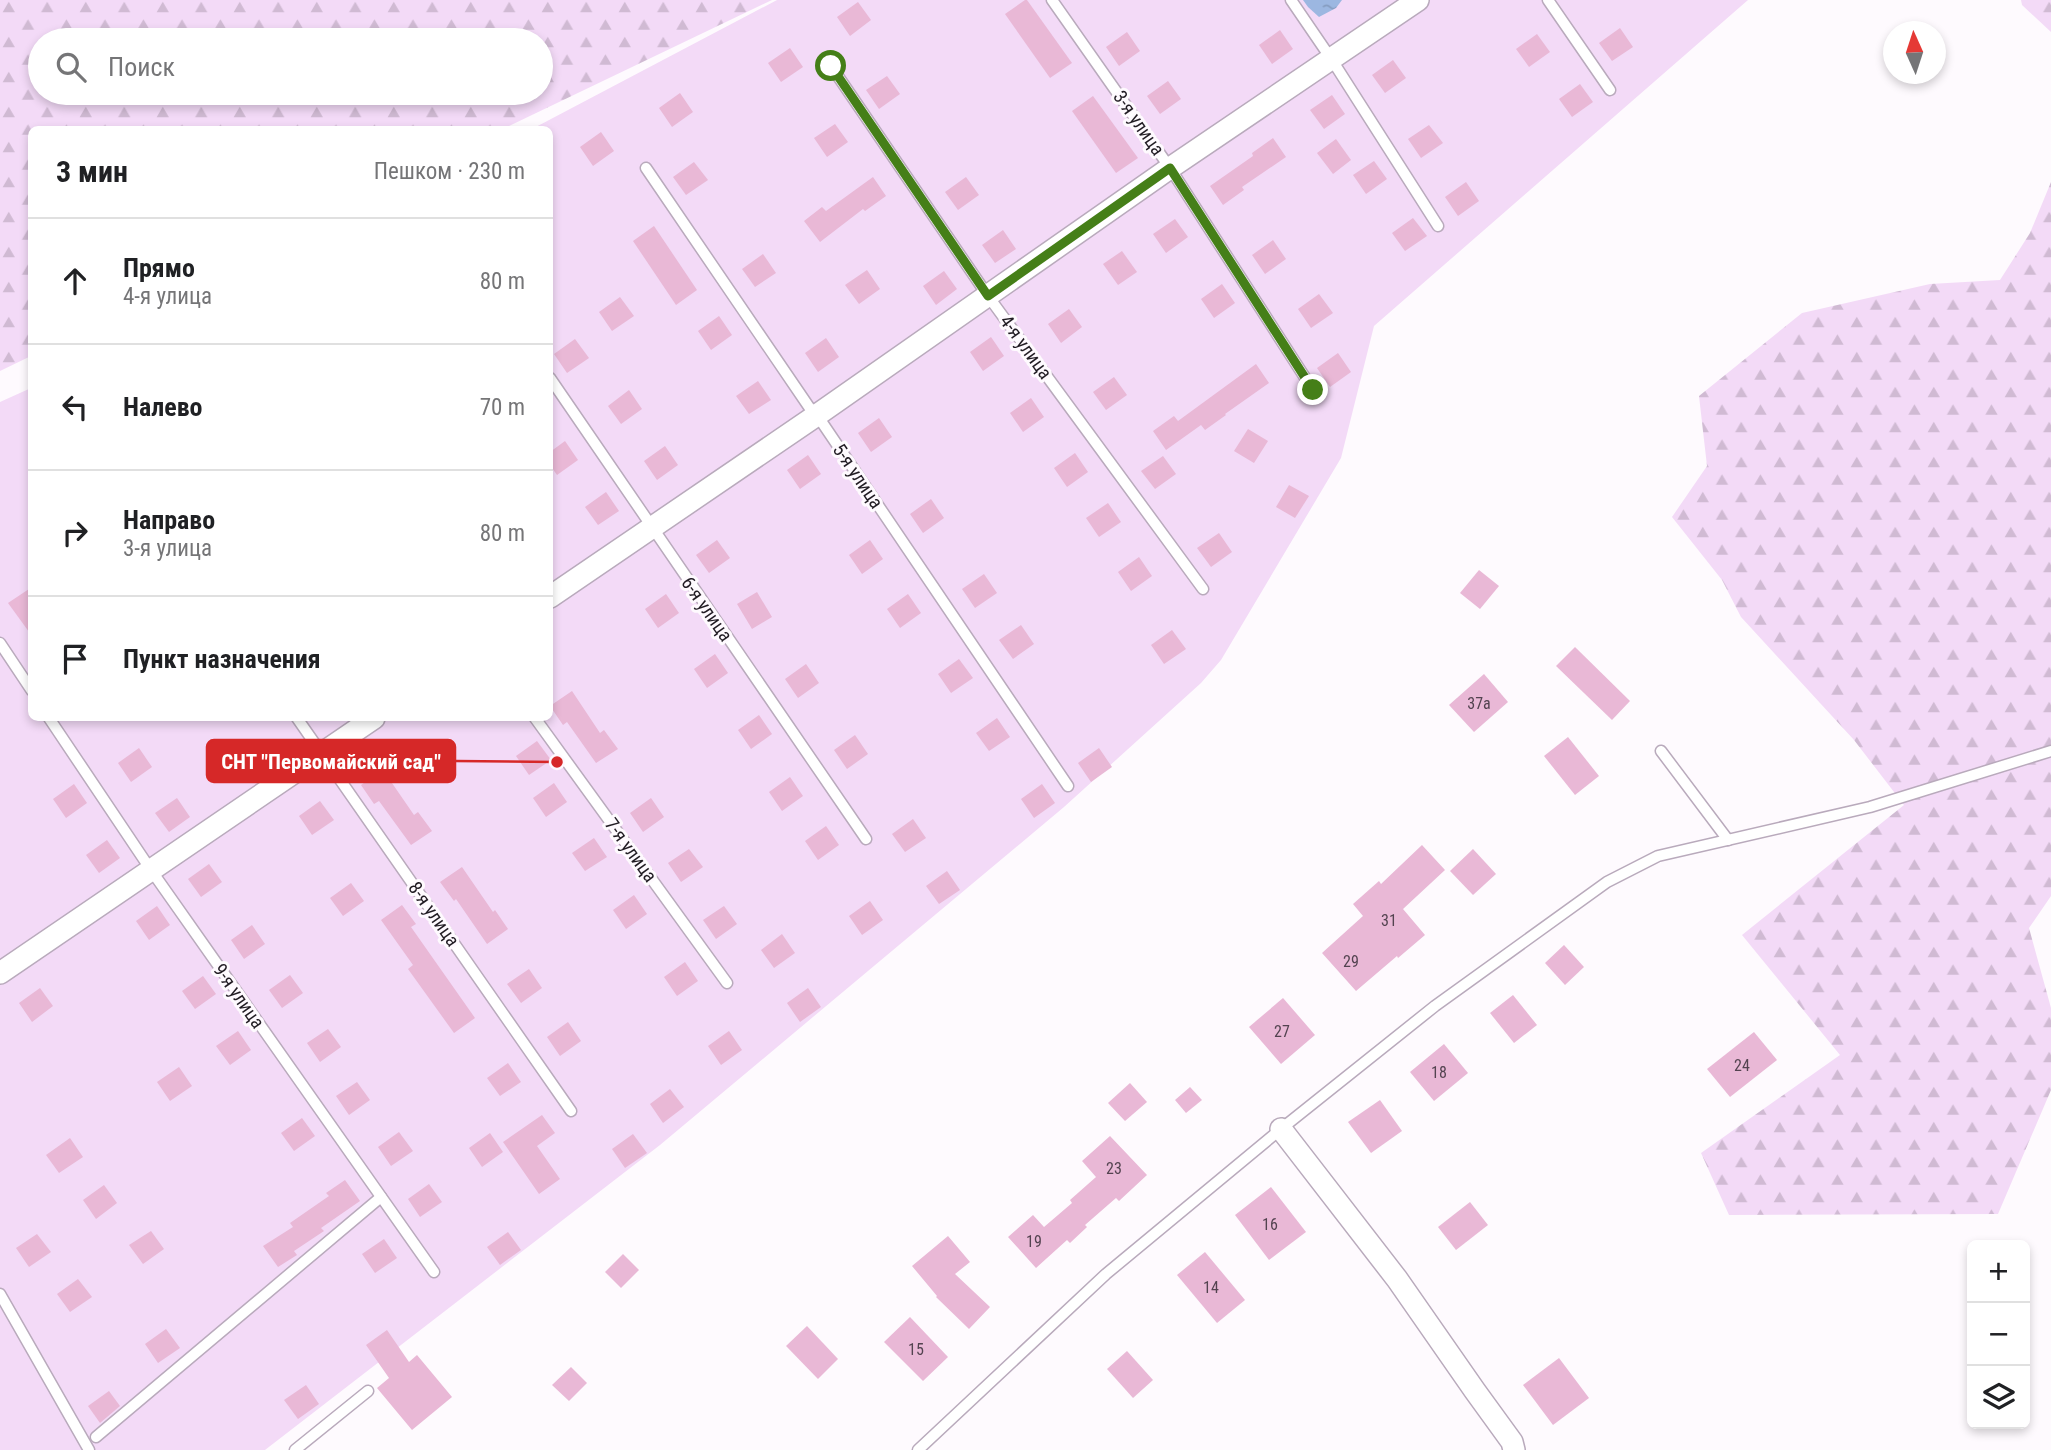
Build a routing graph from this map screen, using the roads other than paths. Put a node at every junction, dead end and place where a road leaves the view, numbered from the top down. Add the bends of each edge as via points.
1 (1052, 0) edge
2 (1291, 0) edge
3 (1418, 0) edge
4 (1548, 0) edge
5 (1332, 60) junction
6 (831, 66) dead end
7 (1610, 90) dead end
8 (646, 167) dead end
9 (1170, 168) junction
10 (1438, 226) dead end
11 (988, 296) junction
12 (553, 382) edge
13 (1313, 390) dead end
14 (817, 415) junction
15 (651, 527) junction
16 (1203, 589) dead end
17 (553, 595) edge
18 (0, 643) edge
19 (28, 685) edge
20 (51, 721) edge
21 (299, 721) edge
22 (369, 721) edge
23 (537, 721) edge
24 (1661, 751) dead end
25 (2051, 751) edge
26 (321, 753) junction
27 (1068, 786) dead end
28 (866, 839) dead end
29 (1728, 840) junction
30 (151, 870) junction
31 (0, 973) edge
32 (727, 983) dead end
33 (571, 1111) dead end
34 (1281, 1129) junction
35 (381, 1197) junction
36 (434, 1272) dead end
37 (0, 1294) edge
38 (368, 1391) dead end
39 (96, 1437) dead end
40 (89, 1450) edge
41 (295, 1450) edge
42 (918, 1450) edge
43 (1514, 1450) edge

1 - 9 lane, 3-я улица
2 - 5 lane
3 - 5 street
4 - 7 lane
5 - 9 street
5 - 10 lane
6 - 11 lane, 4-я улица
8 - 14 lane, 5-я улица
9 - 11 street
9 - 13 lane, 3-я улица
11 - 14 street
11 - 16 lane, 4-я улица
12 - 15 lane, 6-я улица
14 - 15 street
14 - 27 lane, 5-я улица
15 - 17 street
15 - 28 lane, 6-я улица
18 - 19 lane
20 - 30 lane, 9-я улица
21 - 26 lane, 8-я улица
22 - 26 street
23 - 32 lane, 7-я улица
24 - 29 lane
25 - 29 lane via 1870,807
26 - 30 street
26 - 33 lane, 8-я улица
29 - 34 lane via 1658,856 1607,882 1435,1006
30 - 31 street
30 - 35 lane, 9-я улица
34 - 42 lane via 1106,1274
34 - 43 street via 1397,1279
35 - 36 lane, 9-я улица
35 - 39 lane
37 - 40 lane
38 - 41 lane

